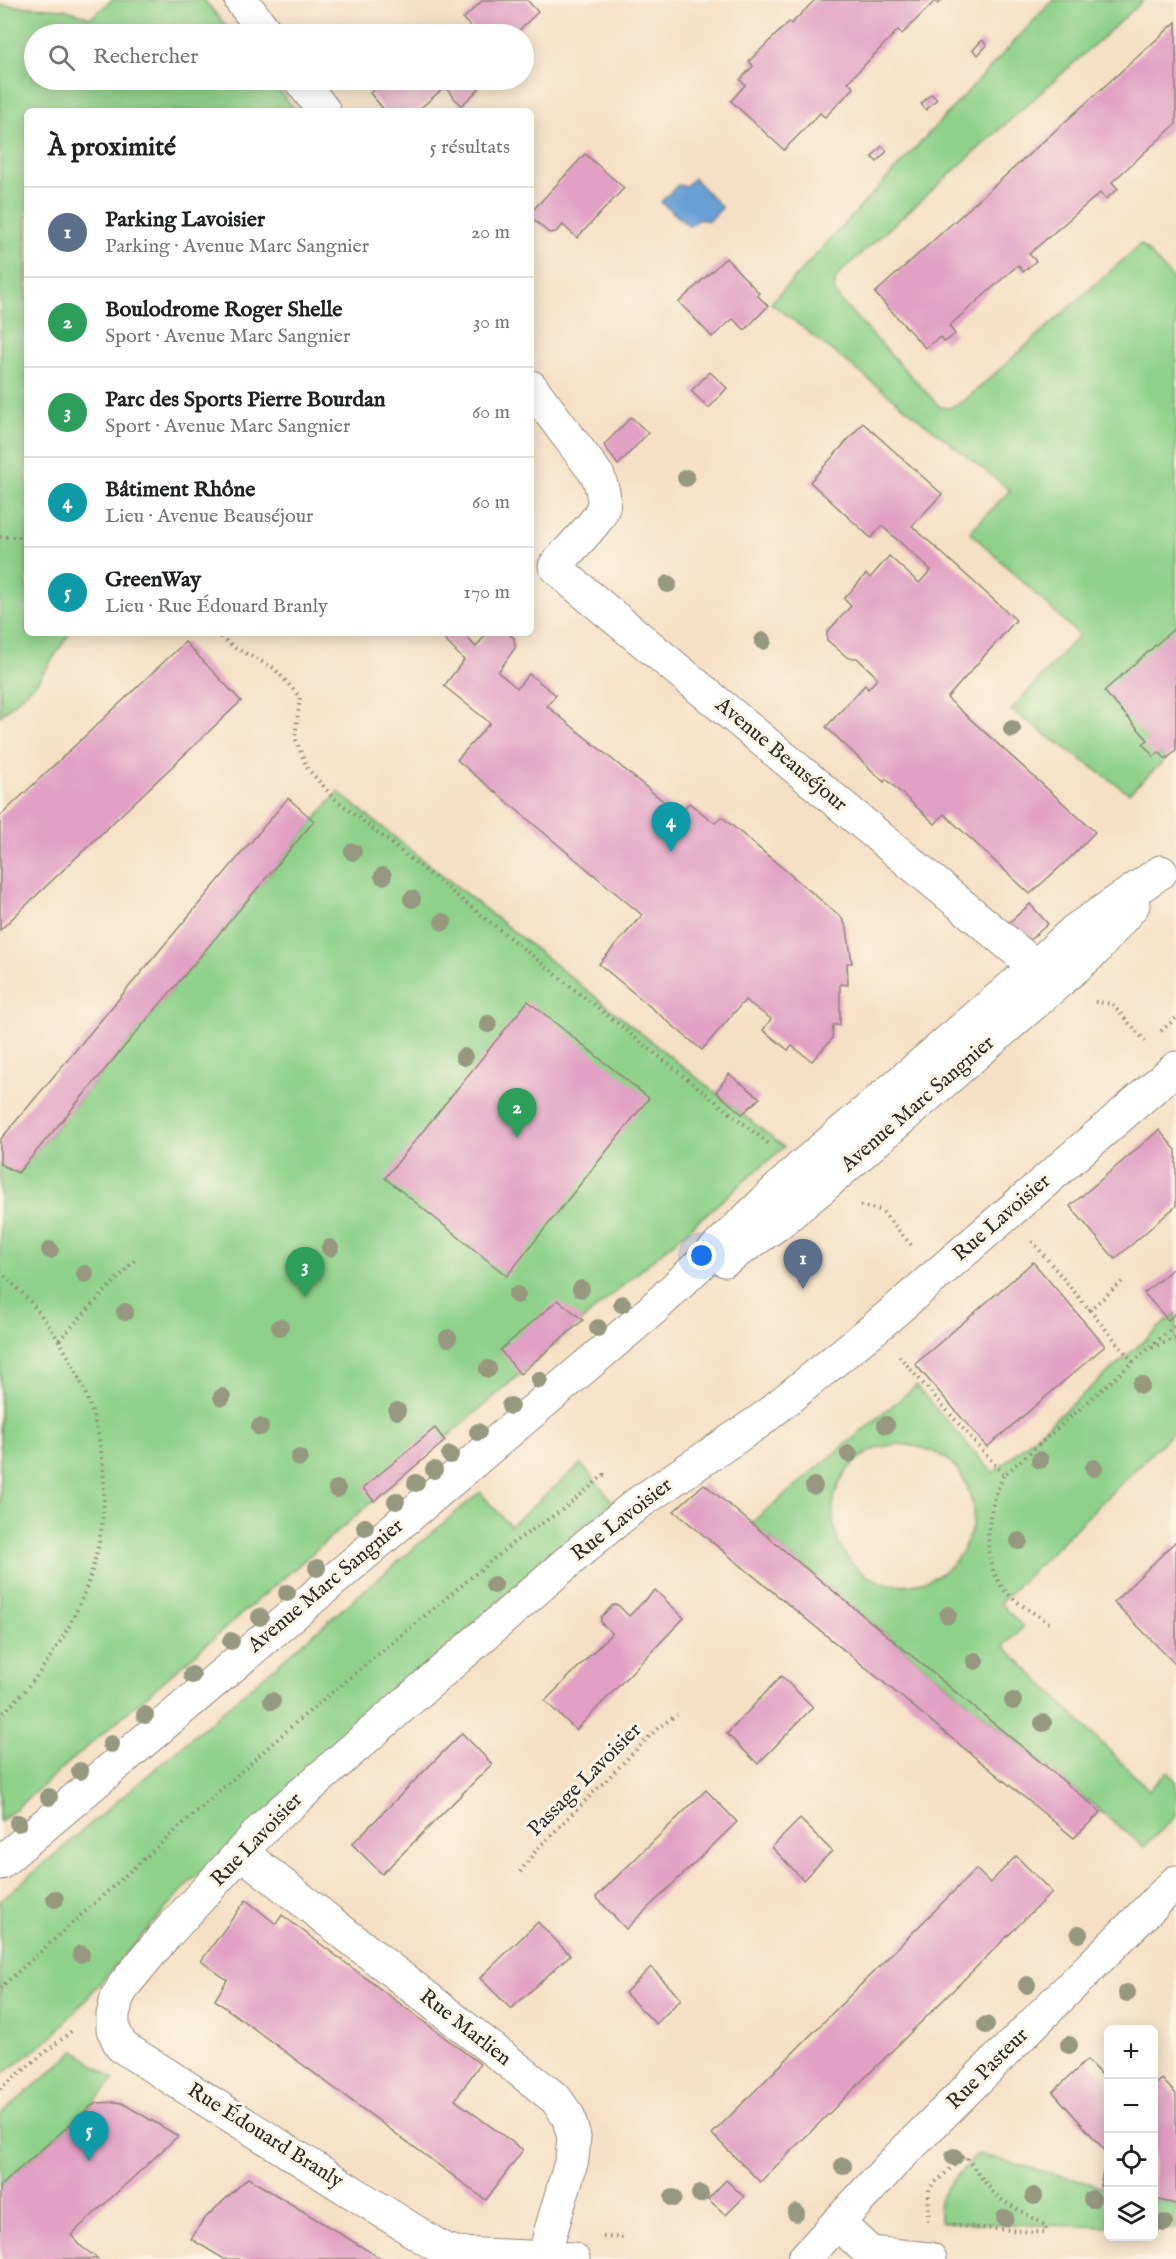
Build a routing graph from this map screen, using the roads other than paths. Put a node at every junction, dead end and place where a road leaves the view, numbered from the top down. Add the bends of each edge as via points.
1 (241, 0) edge
2 (259, 24) edge
3 (308, 90) edge
4 (322, 108) edge
5 (534, 391) edge
6 (1168, 865) edge
7 (1042, 978) junction
8 (1175, 1069) edge
9 (242, 1853) junction
10 (0, 1863) edge
11 (1176, 1882) edge
12 (113, 2015) joint
13 (838, 2223) junction
14 (559, 2258) edge
15 (804, 2259) edge
16 (930, 2259) edge

1 - 2 street
3 - 4 street
5 - 7 street, Avenue Beauséjour via 598,476 603,494 601,513 555,566 1023,956
6 - 7 street, Avenue Marc Sangnier via 1074,931
7 - 10 street, Avenue Marc Sangnier via 810,1179 776,1225 652,1310
8 - 9 street, Rue Lavoisier via 875,1328 760,1421 637,1504 586,1546 267,1824
9 - 12 street, Rue Lavoisier via 124,1985
9 - 14 street, Rue Marlien via 556,2099 568,2116 574,2138 572,2159 550,2234
11 - 13 street, Rue Pasteur via 896,2160
12 - 14 street, Rue Édouard Branly via 113,2030 121,2046 444,2250
13 - 15 street, Rue Pasteur
13 - 16 street via 870,2253

